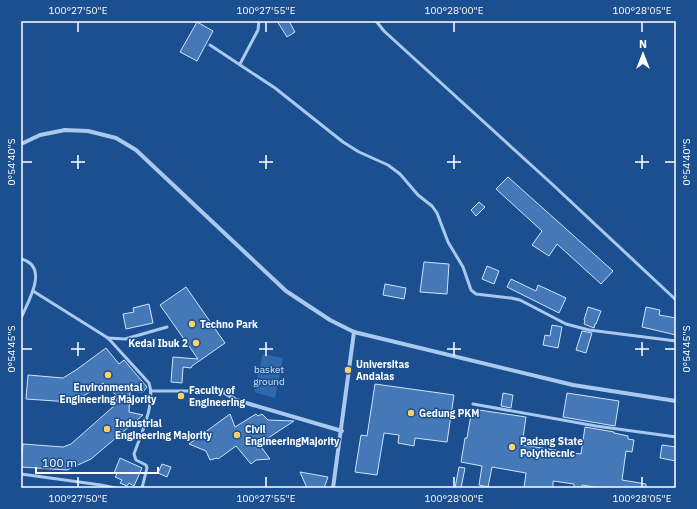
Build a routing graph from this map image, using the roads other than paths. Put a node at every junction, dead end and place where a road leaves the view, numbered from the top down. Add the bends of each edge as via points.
1 (259, 21) edge
2 (376, 21) edge
3 (210, 45) dead end
4 (240, 64) junction
5 (21, 144) edge
6 (21, 258) edge
7 (34, 291) junction
8 (676, 300) edge
9 (21, 318) edge
10 (168, 327) dead end
11 (354, 332) junction
12 (108, 338) junction
13 (676, 341) edge
14 (151, 391) junction
15 (222, 391) joint
16 (676, 402) edge
17 (473, 404) dead end
18 (342, 430) junction
19 (676, 437) edge
20 (21, 474) edge
21 (115, 488) edge
22 (142, 488) edge
23 (333, 488) edge

1 - 4 lane via 258,30
2 - 8 lane
3 - 4 lane
4 - 13 lane via 343,142 400,174 437,213 471,290 476,294 520,300 554,319 583,328
5 - 11 street via 40,135 65,130 88,131 116,138 136,150 286,290 324,317
6 - 7 lane via 33,266
7 - 9 lane
7 - 12 lane
10 - 12 lane via 125,339
11 - 16 street via 573,385
11 - 18 street
12 - 14 lane via 146,378
14 - 15 lane
14 - 22 lane via 149,408 134,454 136,460 147,468
15 - 18 street via 236,400
17 - 19 lane
18 - 23 street
20 - 21 lane

